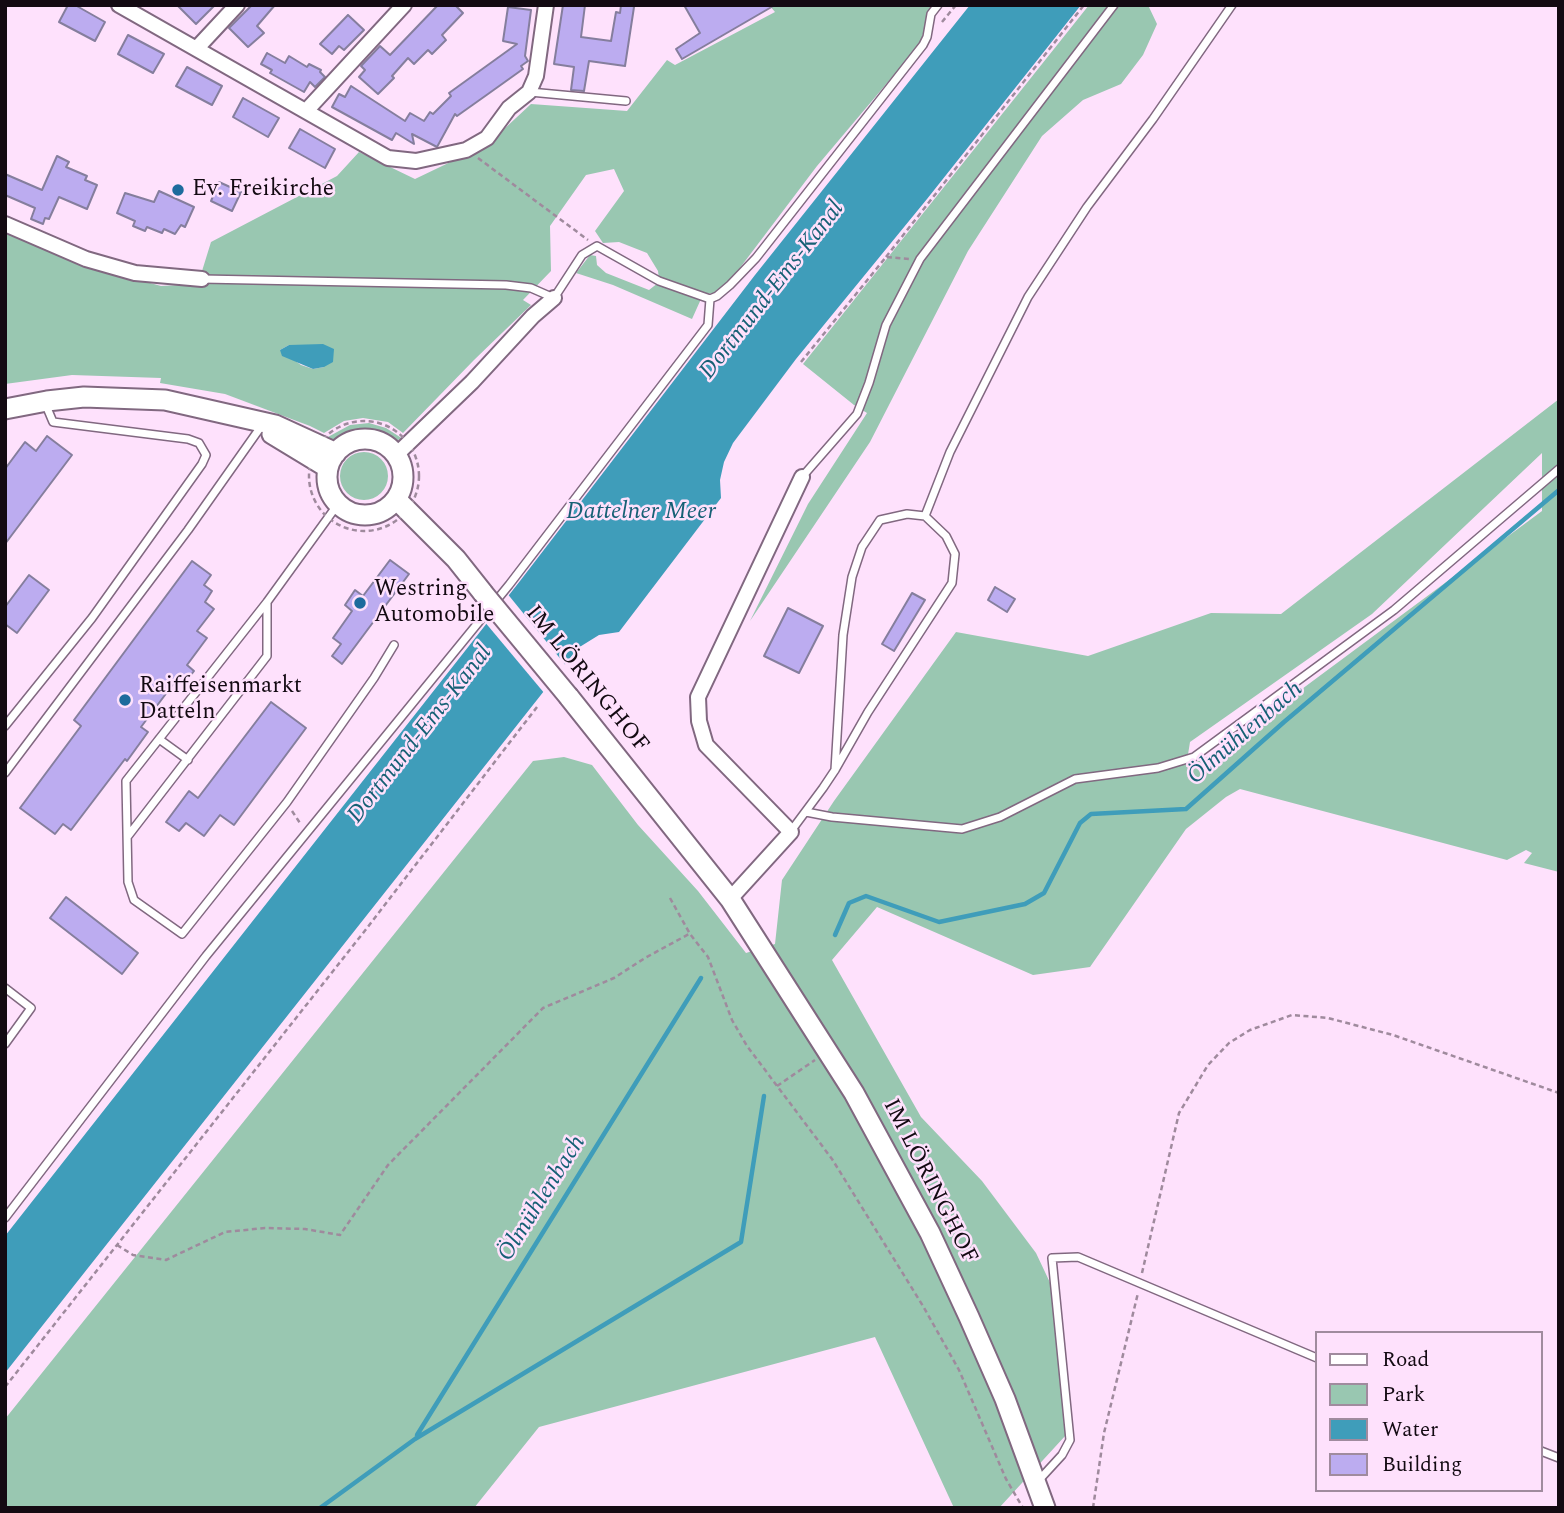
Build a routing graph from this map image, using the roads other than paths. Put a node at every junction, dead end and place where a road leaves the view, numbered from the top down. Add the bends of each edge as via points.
1 (119, 5) edge
2 (236, 5) edge
3 (404, 5) edge
4 (546, 5) edge
5 (938, 5) edge
6 (1114, 5) edge
7 (1232, 5) edge
8 (197, 48) junction
9 (529, 92) junction
10 (626, 101) dead end
11 (306, 111) junction
12 (5, 224) edge
13 (202, 279) joint
14 (554, 298) junction
15 (710, 299) junction
16 (44, 401) junction
17 (5, 409) edge
18 (231, 414) junction
19 (260, 428) junction
20 (403, 450) junction
21 (323, 456) junction
22 (1559, 469) edge
23 (802, 477) joint
24 (402, 504) junction
25 (333, 511) junction
26 (925, 516) junction
27 (267, 601) junction
28 (394, 645) dead end
29 (5, 726) edge
30 (159, 739) junction
31 (188, 760) junction
32 (835, 770) junction
33 (5, 773) edge
34 (806, 812) junction
35 (790, 832) junction
36 (128, 836) junction
37 (730, 899) junction
38 (5, 989) edge
39 (5, 1044) edge
40 (5, 1218) edge
41 (1316, 1358) edge
42 (1036, 1483) junction
43 (1045, 1508) edge

1 - 8 street
2 - 8 street
3 - 11 street
4 - 9 street via 536,76
5 - 15 lane via 923,46 756,258
6 - 23 lane via 920,259 886,325 857,414
7 - 26 lane via 1028,297 950,453
8 - 11 street
9 - 10 lane
9 - 11 street via 509,108 487,138 466,150 416,162 388,158
12 - 13 street via 86,259 135,272
13 - 14 lane via 506,285 531,288
14 - 15 lane via 582,255 597,246 659,281
14 - 20 street
15 - 40 lane via 708,325 509,585 206,956
16 - 17 street
16 - 18 street via 124,397
16 - 29 lane via 53,422 188,439 199,443 206,455 92,618
18 - 19 street
18 - 21 street via 275,425
19 - 21 street
19 - 33 lane
20 - 21 street via 360,440
20 - 24 street
21 - 25 street
22 - 34 lane via 1394,610 1195,757 1158,768 1076,779 1000,817 961,829
23 - 35 street via 698,696 706,745
24 - 25 street via 375,514
24 - 37 street, IM LÖRINGHOF, bridge via 456,559
25 - 27 lane
26 - 32 lane via 946,536 956,554 952,583
26 - 32 lane via 907,514 880,520 862,547 843,635
27 - 30 lane
27 - 31 lane via 267,656
28 - 36 lane via 287,802 182,934 134,900 128,882
30 - 31 lane
30 - 36 lane via 126,781
31 - 36 lane
32 - 34 lane
34 - 35 lane
35 - 37 street
37 - 42 street, IM LÖRINGHOF via 893,1161 1005,1399
38 - 39 lane via 31,1008
41 - 42 lane via 1078,1257 1052,1258 1070,1440
42 - 43 street, IM LÖRINGHOF

